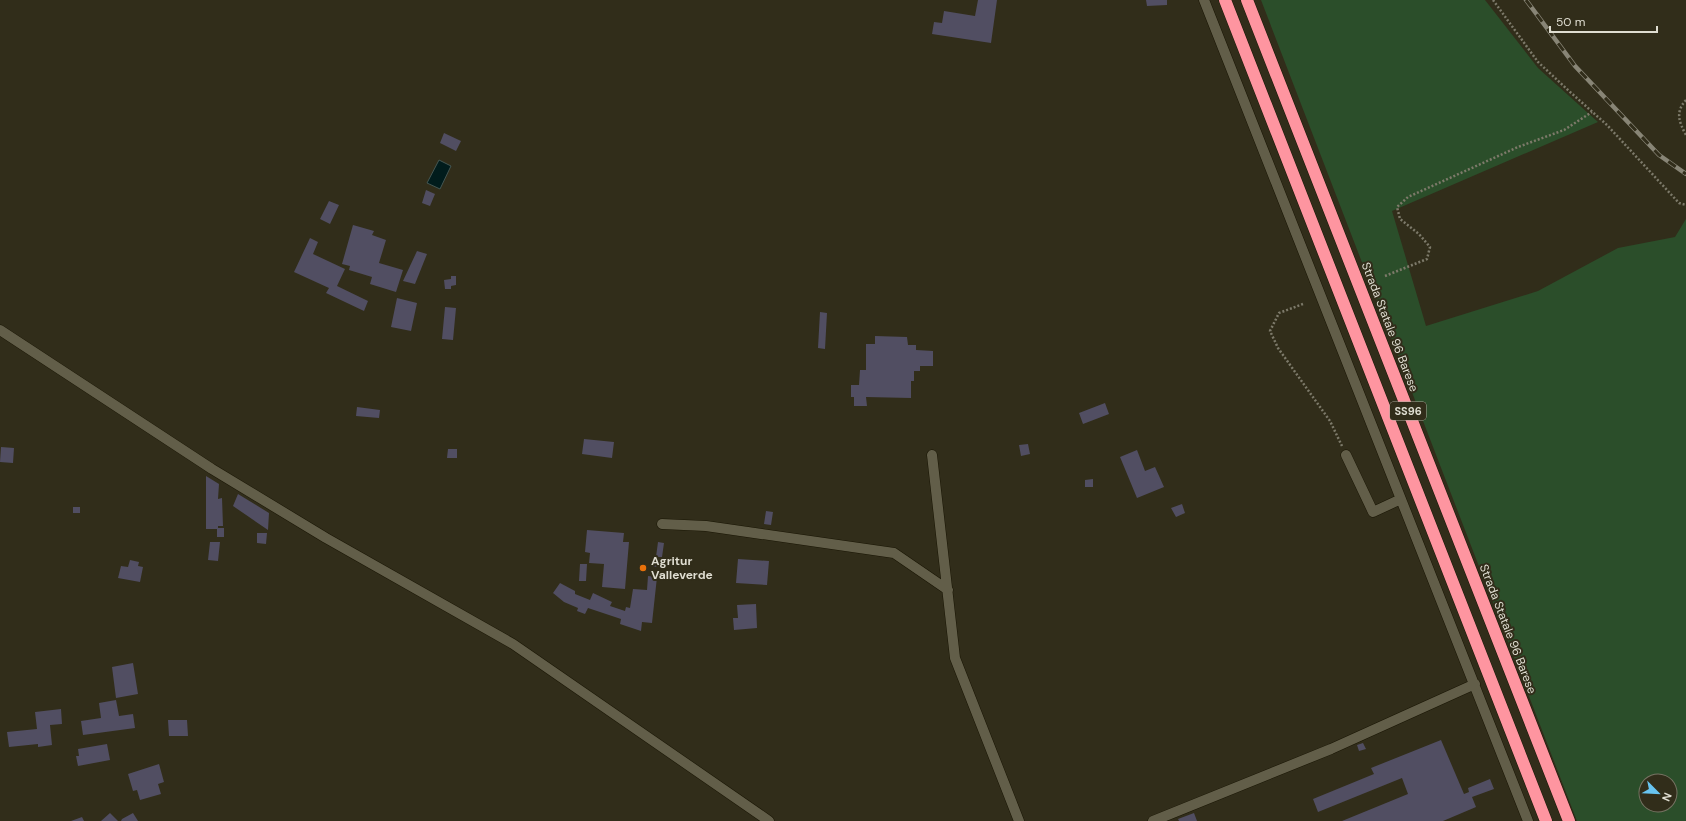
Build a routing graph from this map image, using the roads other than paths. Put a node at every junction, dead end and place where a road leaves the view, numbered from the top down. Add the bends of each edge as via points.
1 (1204, 0) edge
2 (1225, 0) edge
3 (1247, 0) edge
4 (0, 330) edge
5 (932, 455) dead end
6 (1346, 455) road end
7 (1401, 499) junction
8 (662, 524) dead end
9 (948, 590) junction
10 (1475, 684) junction
11 (769, 821) edge
12 (1019, 821) edge
13 (1153, 821) edge
14 (1528, 821) edge
15 (1546, 821) edge
16 (1569, 821) edge

1 - 7 street
2 - 15 highway, SS96
3 - 16 highway, Strada Statale 96 Barese / SS96
4 - 11 street via 212,469 326,538 513,644
5 - 9 street
6 - 7 street via 1373,512
7 - 10 street
8 - 9 street via 706,526 894,553
9 - 12 street via 956,658
10 - 13 street via 1331,749
10 - 14 street

